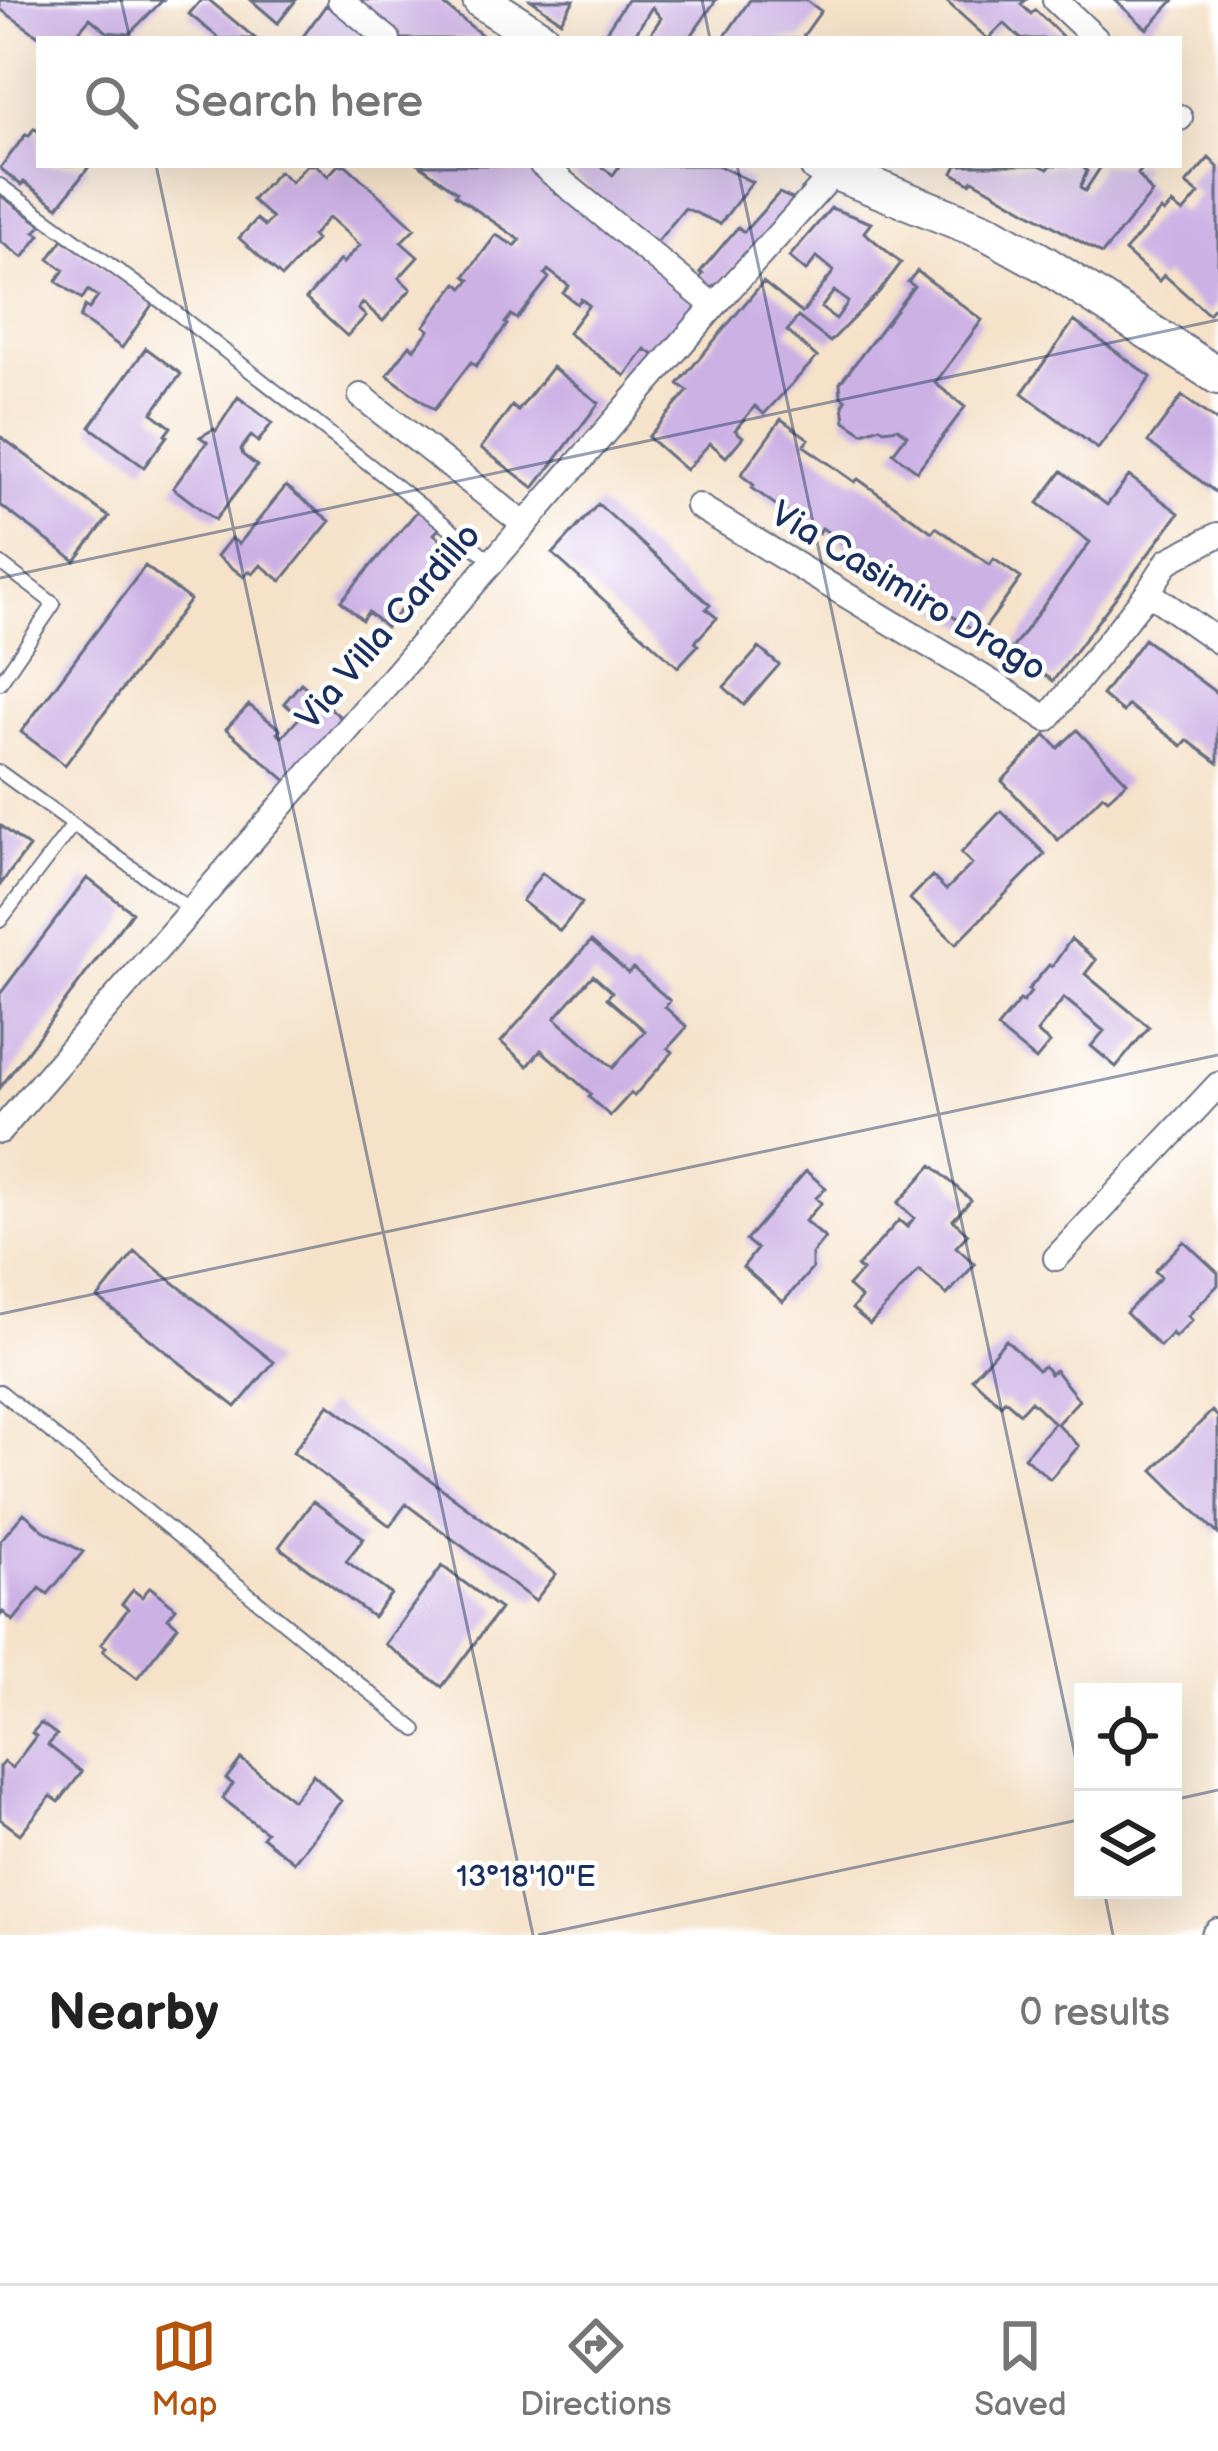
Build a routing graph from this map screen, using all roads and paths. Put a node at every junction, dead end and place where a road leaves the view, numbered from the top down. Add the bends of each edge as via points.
1 (340, 0) edge
2 (481, 0) edge
3 (1054, 0) edge
4 (384, 36) edge
5 (536, 36) edge
6 (1093, 36) edge
7 (546, 168) edge
8 (826, 169) edge
9 (0, 185) edge
10 (714, 306) junction
11 (1218, 376) edge
12 (361, 396) dead end
13 (698, 506) dead end
14 (525, 525) junction
15 (1218, 535) edge
16 (493, 562) junction
17 (0, 563) edge
18 (1148, 592) junction
19 (1218, 641) edge
20 (0, 683) edge
21 (0, 772) edge
22 (73, 825) junction
23 (191, 910) junction
24 (0, 921) edge
25 (1218, 1085) edge
26 (0, 1131) edge
27 (1056, 1258) dead end
28 (0, 1391) edge
29 (416, 1730) dead end

1 - 4 street
2 - 5 street
3 - 6 street
7 - 10 street
8 - 10 street, Via Villa Cardillo
8 - 11 street via 991,234
9 - 16 lane
10 - 14 street, Via Villa Cardillo
12 - 14 street
13 - 18 street, Via Casimiro Drago via 1046,719
14 - 16 street, Via Villa Cardillo
15 - 18 street, Via Casimiro Drago via 1168,561
16 - 23 street, Via Villa Cardillo
17 - 20 lane via 54,604
18 - 19 street
21 - 22 lane
22 - 23 lane
22 - 24 lane
23 - 26 street, Via Villa Cardillo
25 - 27 street
28 - 29 lane

